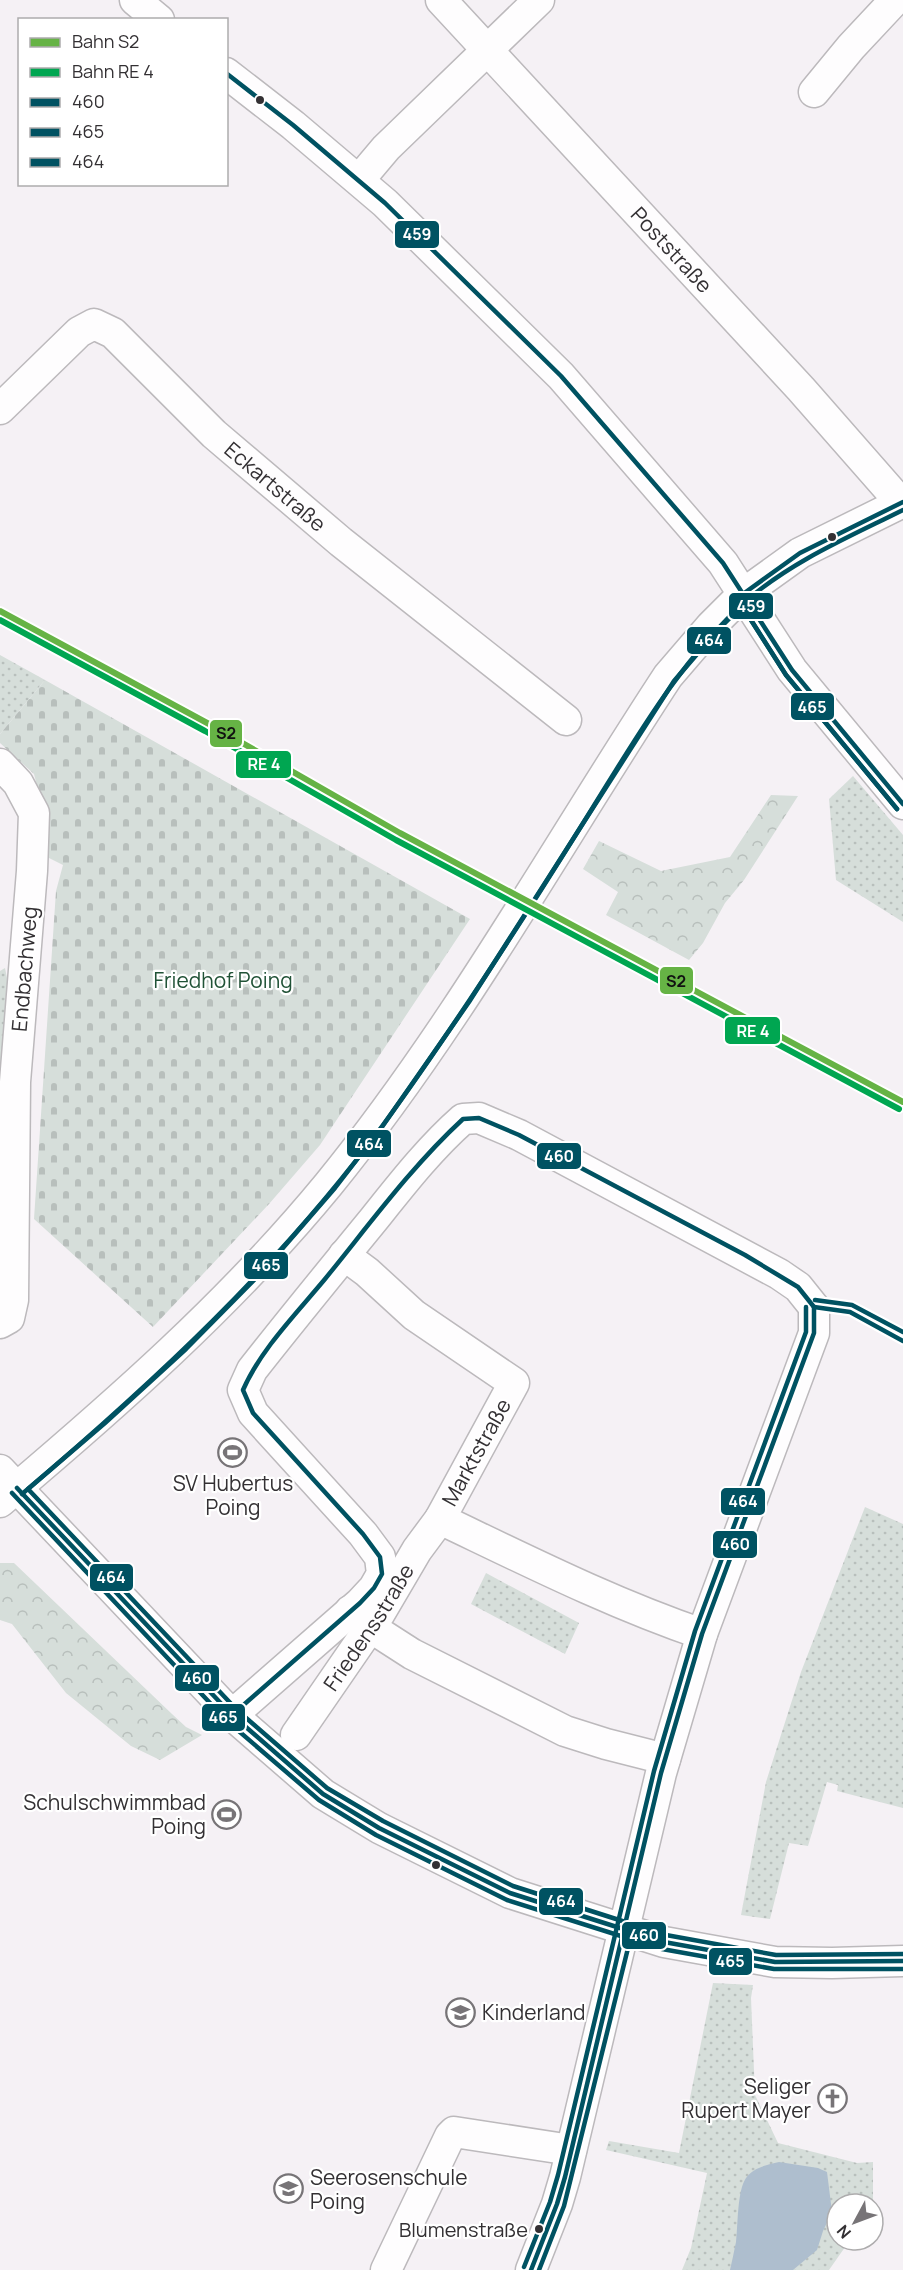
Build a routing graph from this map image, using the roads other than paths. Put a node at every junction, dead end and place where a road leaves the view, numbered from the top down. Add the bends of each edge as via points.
1 (135, 0) edge
2 (441, 0) edge
3 (539, 0) edge
4 (895, 0) edge
5 (157, 18) edge
6 (487, 49) junction
7 (228, 75) edge
8 (814, 92) dead end
9 (359, 180) junction
10 (0, 409) edge
11 (902, 503) edge
12 (743, 594) junction
13 (566, 720) dead end
14 (0, 764) edge
15 (903, 804) edge
16 (344, 1255) junction
17 (0, 1323) edge
18 (6, 1487) edge
19 (440, 1519) junction
20 (360, 1619) junction
21 (702, 1634) junction
22 (232, 1715) junction
23 (296, 1735) dead end
24 (665, 1759) junction
25 (625, 1930) junction
26 (903, 1961) edge
27 (572, 2150) junction
28 (386, 2270) edge
29 (531, 2270) edge

1 - 5 street
2 - 6 street, Poststraße
3 - 6 street
4 - 8 street
6 - 9 street via 386,148
6 - 11 street, Poststraße
7 - 9 street
9 - 12 street via 561,376 723,563
10 - 13 street, Eckartstraße via 79,332 94,324 113,333 214,434 340,542
11 - 12 street via 800,553
12 - 15 street via 792,670
12 - 18 street via 668,676 432,1043 328,1185 235,1289 146,1376
14 - 17 street, Endbachweg via 18,783 34,813 15,1082 13,1300 9,1318
16 - 19 street, Marktstraße via 414,1315 514,1383
16 - 20 street, Friedensstraße via 252,1370 243,1390 253,1413 380,1557 382,1574
16 - 21 street, Friedensstraße via 448,1132 463,1119 479,1118 519,1135 798,1287 814,1307 814,1333
18 - 22 street
19 - 20 street, Friedensstraße
19 - 21 street, Marktstraße via 605,1597
20 - 22 street, Friedensstraße
20 - 23 street, Friedensstraße
20 - 24 street via 412,1654 565,1731
21 - 24 street
22 - 25 street via 323,1794 379,1828 490,1885
24 - 25 street
25 - 26 street via 664,1942 775,1962
25 - 27 street
27 - 28 street via 454,2132
27 - 29 street via 557,2204

